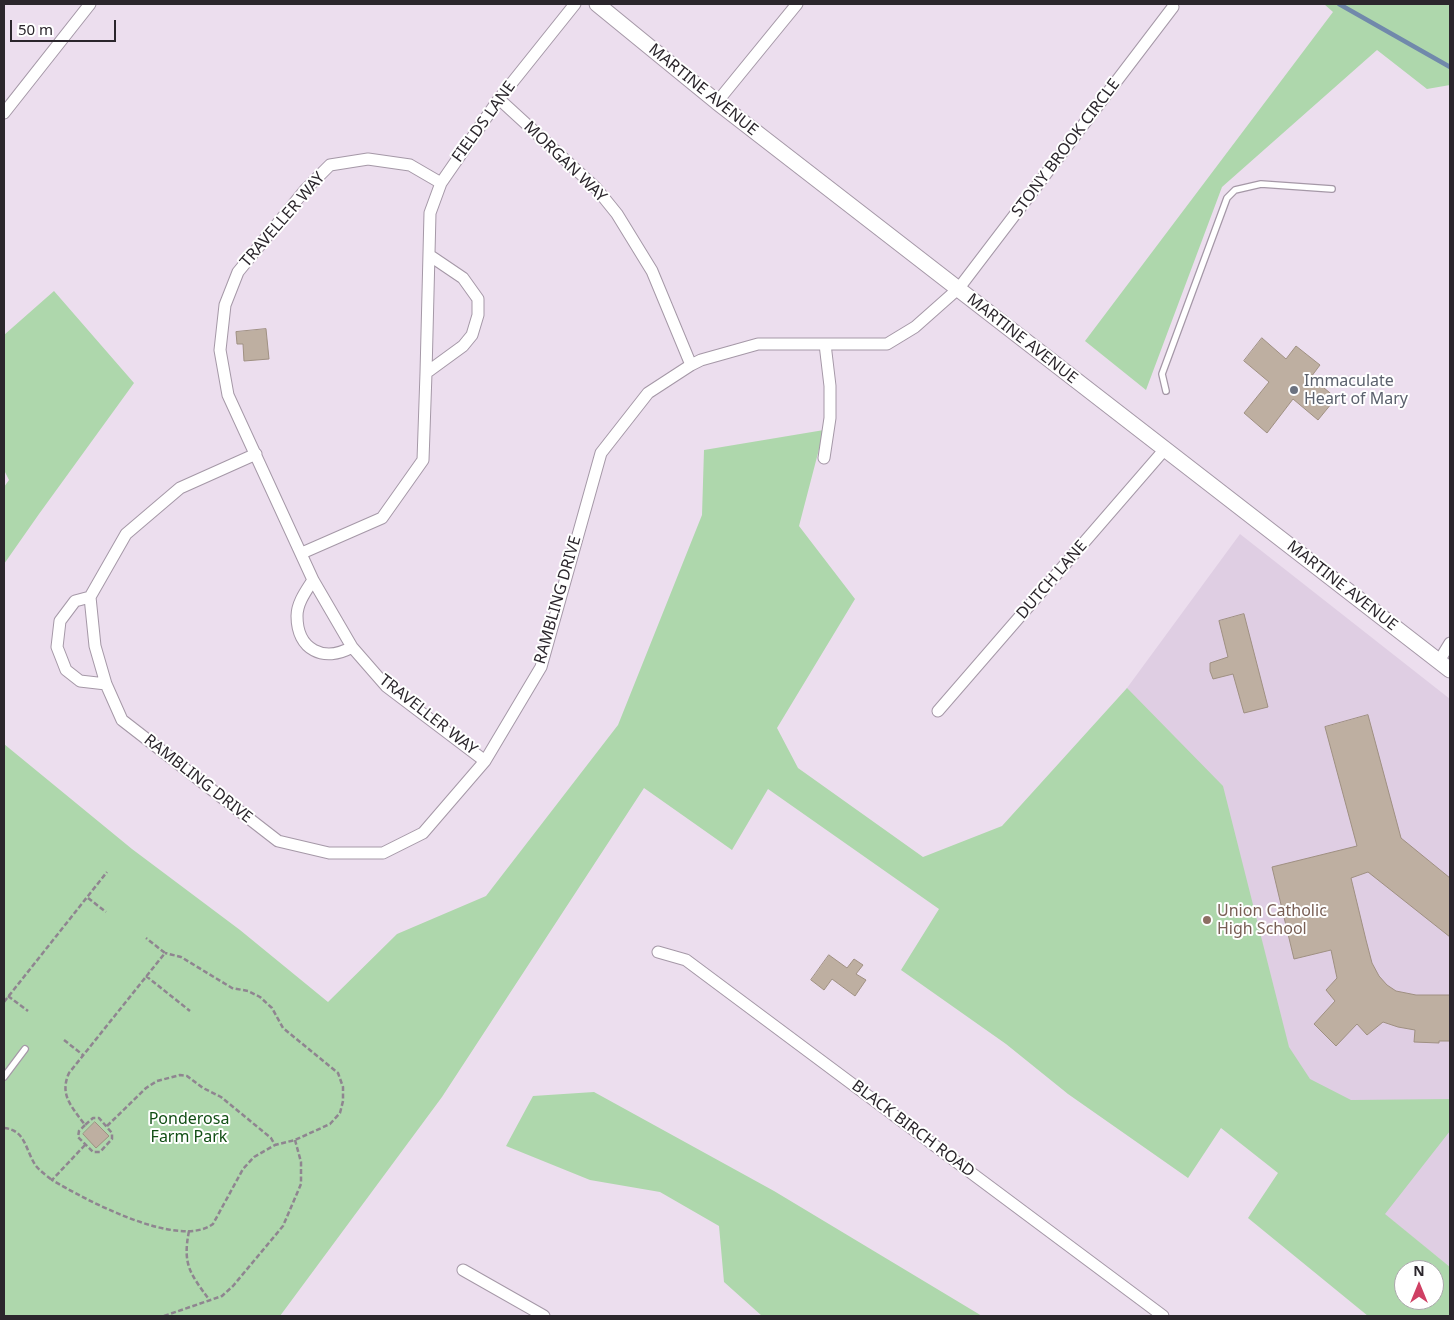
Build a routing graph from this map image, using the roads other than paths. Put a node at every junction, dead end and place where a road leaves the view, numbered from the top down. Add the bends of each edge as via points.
1 (90, 4) edge
2 (575, 4) edge
3 (596, 4) edge
4 (797, 4) edge
5 (1173, 7) dead end
6 (499, 99) junction
7 (717, 102) junction
8 (4, 113) edge
9 (441, 182) junction
10 (1332, 189) dead end
11 (429, 255) junction
12 (958, 289) junction
13 (825, 344) junction
14 (691, 365) junction
15 (426, 373) junction
16 (1166, 392) dead end
17 (1165, 449) junction
18 (256, 454) junction
19 (824, 458) dead end
20 (302, 553) junction
21 (313, 580) junction
22 (90, 597) junction
23 (1450, 643) edge
24 (352, 647) junction
25 (1445, 666) edge
26 (106, 684) junction
27 (938, 711) dead end
28 (485, 760) junction
29 (658, 952) dead end
30 (25, 1049) dead end
31 (4, 1077) edge
32 (463, 1270) dead end
33 (544, 1316) edge
34 (1163, 1316) edge

1 - 8 street
2 - 6 street, FIELDS LANE
3 - 7 main road, MARTINE AVENUE
4 - 7 street
5 - 12 street, STONY BROOK CIRCLE
6 - 9 street, FIELDS LANE
6 - 14 street, MORGAN WAY via 596,188 617,214 652,271
7 - 12 main road, MARTINE AVENUE
9 - 11 street, FIELDS LANE via 430,213
9 - 18 street, TRAVELLER WAY via 410,165 368,159 330,165 305,190 238,272 225,305 220,350 228,395
10 - 16 lane via 1261,184 1235,190 1227,198 1162,374
11 - 15 street, FIELDS LANE
11 - 15 street via 463,278 478,299 478,315 472,335 463,346
12 - 13 street, RAMBLING DRIVE via 915,327 888,344
12 - 17 main road, MARTINE AVENUE
13 - 14 street, RAMBLING DRIVE via 758,344
13 - 19 street via 830,410
14 - 28 street, RAMBLING DRIVE via 648,393 600,453 541,667
15 - 20 street, FIELDS LANE via 422,460 418,467 382,518
17 - 25 main road, MARTINE AVENUE
17 - 27 street, DUTCH LANE
18 - 20 street, TRAVELLER WAY
18 - 22 street via 180,488 132,528
20 - 21 street, TRAVELLER WAY
21 - 24 street, TRAVELLER WAY
21 - 24 street via 300,601 297,616 306,645 328,655 342,653
22 - 26 street, RAMBLING DRIVE via 95,646
22 - 26 street via 75,601 60,621 57,647 66,670 80,681
23 - 25 street
24 - 28 street, TRAVELLER WAY via 386,686
26 - 28 street, RAMBLING DRIVE via 122,720 278,841 329,853 383,853 423,833
29 - 34 street, BLACK BIRCH ROAD via 686,960
30 - 31 lane
32 - 33 street

